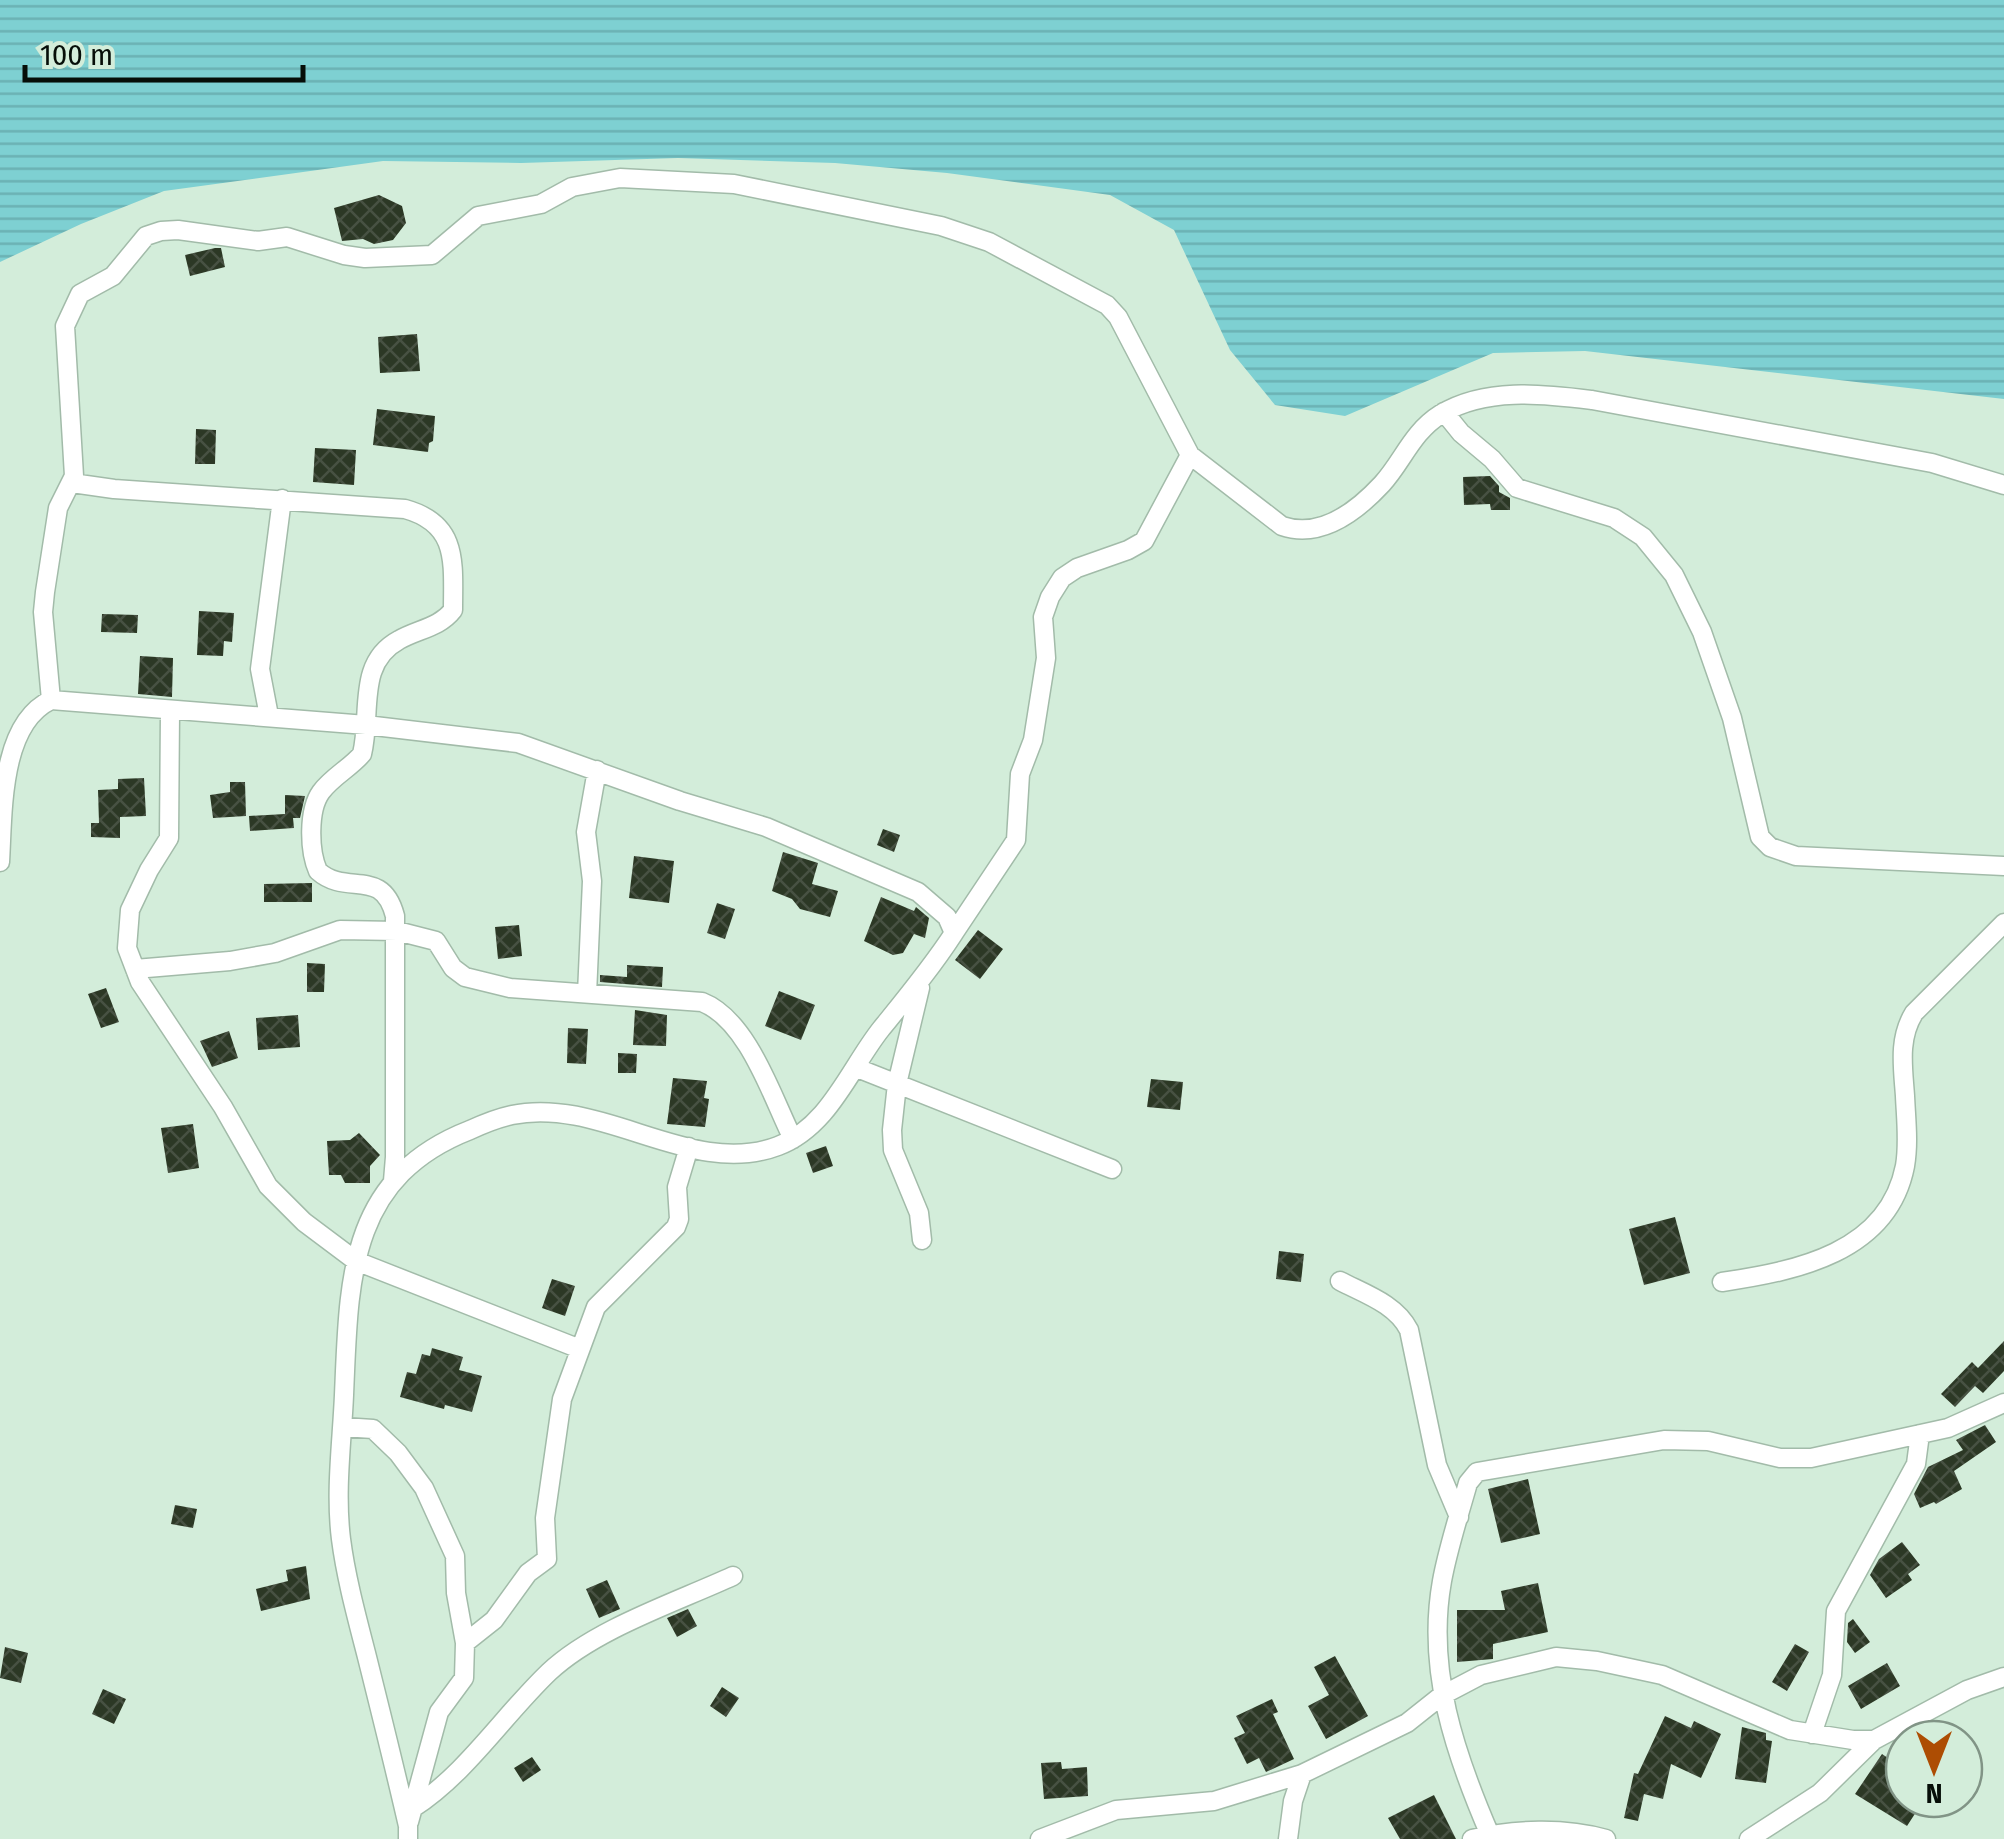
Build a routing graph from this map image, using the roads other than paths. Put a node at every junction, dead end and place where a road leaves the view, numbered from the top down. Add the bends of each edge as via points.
1 (1444, 412) junction
2 (1190, 455) junction
3 (72, 483) junction
4 (2004, 485) edge
5 (282, 500) junction
6 (51, 700) junction
7 (170, 712) junction
8 (269, 716) junction
9 (366, 725) junction
10 (597, 770) junction
11 (0, 862) edge
12 (2004, 866) edge
13 (2004, 923) edge
14 (396, 931) junction
15 (954, 933) junction
16 (135, 969) junction
17 (922, 982) junction
18 (587, 994) junction
19 (857, 1068) junction
20 (897, 1084) junction
21 (793, 1140) junction
22 (689, 1147) junction
23 (1112, 1168) dead end
24 (392, 1181) junction
25 (922, 1240) dead end
26 (356, 1260) junction
27 (1340, 1282) dead end
28 (1722, 1282) dead end
29 (580, 1349) junction
30 (2004, 1403) edge
31 (342, 1427) junction
32 (1920, 1434) junction
33 (1459, 1516) junction
34 (732, 1576) dead end
35 (465, 1643) junction
36 (2004, 1677) edge
37 (1441, 1696) junction
38 (1812, 1734) junction
39 (1874, 1740) junction
40 (1302, 1774) junction
41 (410, 1824) edge
42 (1481, 1837) edge
43 (1040, 1839) edge
44 (1288, 1839) edge
45 (1606, 1839) edge
46 (1749, 1839) edge

1 - 2 street via 1422,427 1372,493 1326,528 1310,532 1282,526
1 - 4 street via 1482,397 1578,398 1932,463
1 - 12 street via 1516,488 1614,518 1643,537 1674,575 1702,632 1738,740 1754,823 1770,847 1796,856
2 - 3 street via 1107,306 990,242 793,194 620,178 478,216 432,256 344,256 287,237 258,241 178,230 146,236 113,276 80,294 65,326
2 - 15 street via 1144,541 1077,568 1050,597 1033,740 1020,774 1016,840
3 - 5 street
3 - 6 street via 58,508 43,612
5 - 8 street via 260,669
5 - 9 street via 405,509 429,518 449,544 453,610 374,661
6 - 7 street
6 - 11 street via 25,720 8,759
7 - 8 street
7 - 16 street via 171,826 130,910 127,948
8 - 9 street
9 - 10 street via 506,740
9 - 14 street via 362,754 319,795 312,848 326,878 384,892
10 - 15 street via 766,827 918,892 947,917
10 - 18 street via 586,832 592,881
13 - 28 street via 1906,1027 1907,1145 1889,1208 1846,1248 1803,1266
14 - 16 street via 340,930 274,953
14 - 18 street via 436,942 465,977
14 - 24 street
15 - 17 street
16 - 26 street via 268,1186
17 - 19 street
17 - 20 street
18 - 21 street via 718,1008 750,1051
19 - 20 street
19 - 21 street
20 - 23 street
20 - 25 street via 893,1150 915,1198
21 - 22 street via 750,1153
22 - 24 street via 539,1111 443,1140
22 - 29 street via 675,1197 676,1226 596,1307
24 - 26 street via 372,1209
26 - 29 street
26 - 31 street
27 - 33 street via 1392,1308 1409,1330 1437,1465
29 - 35 street via 559,1418 545,1518 547,1559
30 - 32 street
31 - 35 street via 373,1429 424,1488 455,1556
31 - 41 street via 342,1542
32 - 33 street via 1811,1458 1686,1440 1500,1466 1477,1472
32 - 38 street via 1916,1464 1836,1612 1832,1675
33 - 37 street via 1442,1581
34 - 41 street via 582,1647 550,1671
35 - 41 street via 464,1678 439,1712
36 - 39 street
37 - 38 street via 1495,1670 1568,1658 1662,1675
37 - 40 street via 1407,1722
37 - 42 street
38 - 39 street
39 - 46 street via 1820,1792
40 - 43 street via 1214,1801 1116,1810
40 - 44 street
42 - 45 street via 1568,1832

